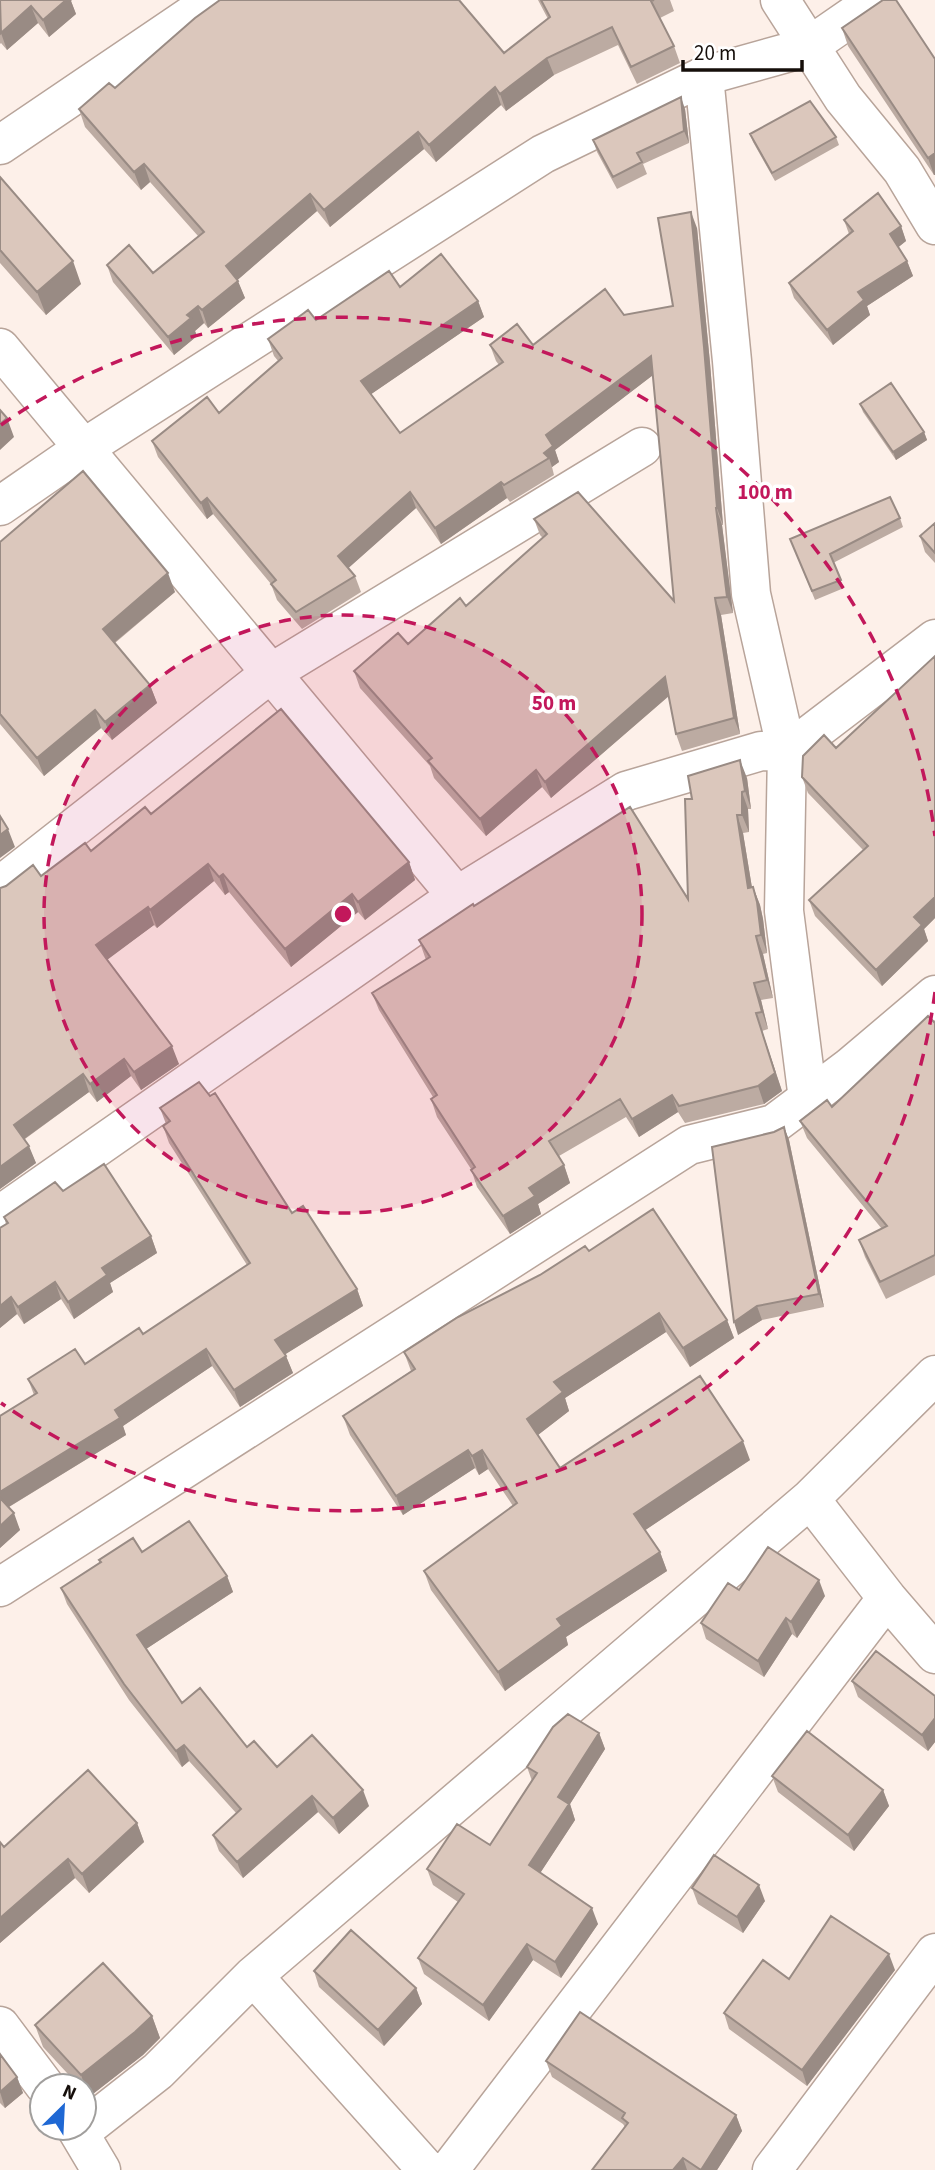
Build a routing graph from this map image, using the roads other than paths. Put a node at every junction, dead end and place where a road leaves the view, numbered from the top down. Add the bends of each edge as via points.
1 (214, 0) edge
2 (780, 0) edge
3 (876, 0) edge
4 (808, 47) junction
5 (704, 76) junction
6 (0, 145) edge
7 (935, 225) edge
8 (0, 348) edge
9 (642, 447) dead end
10 (84, 448) junction
11 (0, 506) edge
12 (935, 639) edge
13 (271, 673) junction
14 (787, 752) junction
15 (0, 886) edge
16 (457, 896) junction
17 (935, 995) edge
18 (808, 1099) junction
19 (0, 1215) edge
20 (935, 1375) edge
21 (810, 1499) junction
22 (0, 1587) edge
23 (887, 1598) junction
24 (935, 1654) edge
25 (935, 1953) edge
26 (253, 1976) junction
27 (0, 2026) edge
28 (34, 2072) edge
29 (98, 2115) edge
30 (84, 2142) edge
31 (101, 2170) edge
32 (427, 2170) edge
33 (449, 2170) edge
34 (772, 2170) edge

1 - 6 street
2 - 4 street
3 - 4 street
4 - 5 street
4 - 7 street via 902,170
5 - 10 street via 543,154
5 - 14 street via 751,594
8 - 10 street
9 - 13 street
10 - 11 street
10 - 13 street
12 - 14 street
13 - 15 street
13 - 16 street
14 - 16 street via 761,751 626,791
14 - 18 street via 784,911
16 - 19 street
17 - 18 street
18 - 22 street via 774,1124 688,1145
20 - 21 street
21 - 23 street
21 - 26 street
23 - 24 street
23 - 33 street
25 - 34 street
26 - 29 street via 158,2071
26 - 32 street
27 - 28 street
30 - 31 street

